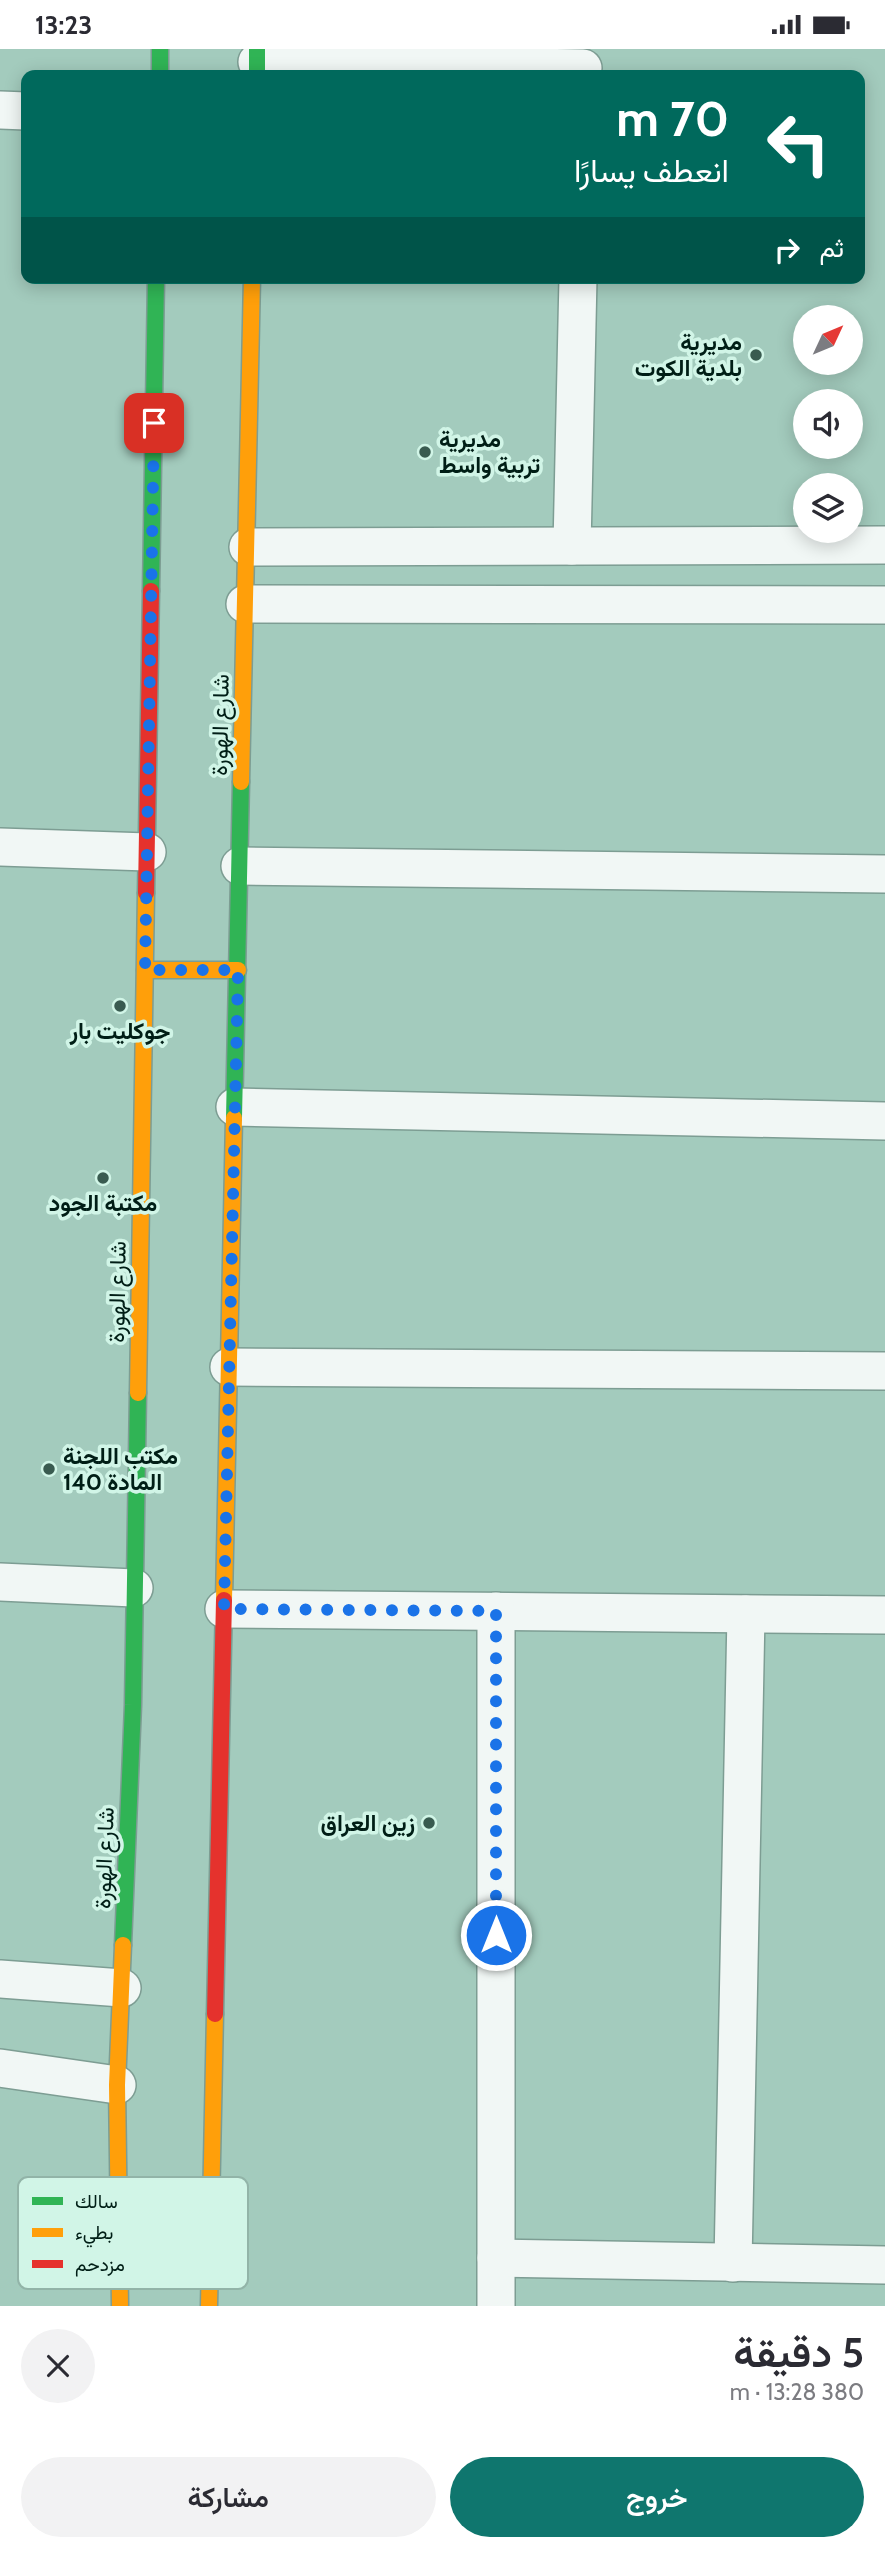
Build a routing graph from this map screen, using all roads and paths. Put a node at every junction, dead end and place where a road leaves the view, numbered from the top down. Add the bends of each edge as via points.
1 (160, 49) edge
2 (257, 62) edge
3 (583, 64) edge
4 (160, 70) edge
5 (0, 110) edge
6 (21, 111) edge
7 (156, 284) edge
8 (252, 284) edge
9 (578, 284) edge
10 (885, 545) edge
11 (572, 546) junction
12 (248, 547) junction
13 (245, 604) junction
14 (885, 605) edge
15 (0, 847) edge
16 (147, 852) junction
17 (240, 866) junction
18 (885, 874) edge
19 (145, 970) junction
20 (238, 970) junction
21 (235, 1107) junction
22 (885, 1121) edge
23 (229, 1367) junction
24 (885, 1371) edge
25 (0, 1582) edge
26 (134, 1588) junction
27 (224, 1609) junction
28 (496, 1611) junction
29 (746, 1614) junction
30 (885, 1615) edge
31 (0, 1979) edge
32 (122, 1988) junction
33 (0, 2068) edge
34 (117, 2085) junction
35 (118, 2177) edge
36 (212, 2177) edge
37 (496, 2258) junction
38 (733, 2263) junction
39 (885, 2265) edge
40 (496, 2306) edge

1 - 4 main road
2 - 3 street
5 - 6 street
7 - 16 main road, شارع الهورة
8 - 12 main road, شارع الهورة
9 - 11 street
10 - 11 street
11 - 12 street
12 - 13 main road, شارع الهورة
13 - 14 street
13 - 17 main road, شارع الهورة
15 - 16 street
16 - 19 main road, شارع الهورة
17 - 18 street
17 - 20 main road, شارع الهورة
19 - 20 main road
19 - 26 main road, شارع الهورة
20 - 21 main road, شارع الهورة
21 - 22 street
21 - 23 main road, شارع الهورة
23 - 24 street
23 - 27 main road, شارع الهورة
25 - 26 street
26 - 32 main road, شارع الهورة
27 - 28 street
27 - 36 main road, شارع الهورة
28 - 29 street
28 - 37 street
29 - 30 street
29 - 38 street
31 - 32 street
32 - 34 main road, شارع الهورة
33 - 34 street
34 - 35 main road, شارع الهورة
37 - 38 street
37 - 40 street
38 - 39 street

